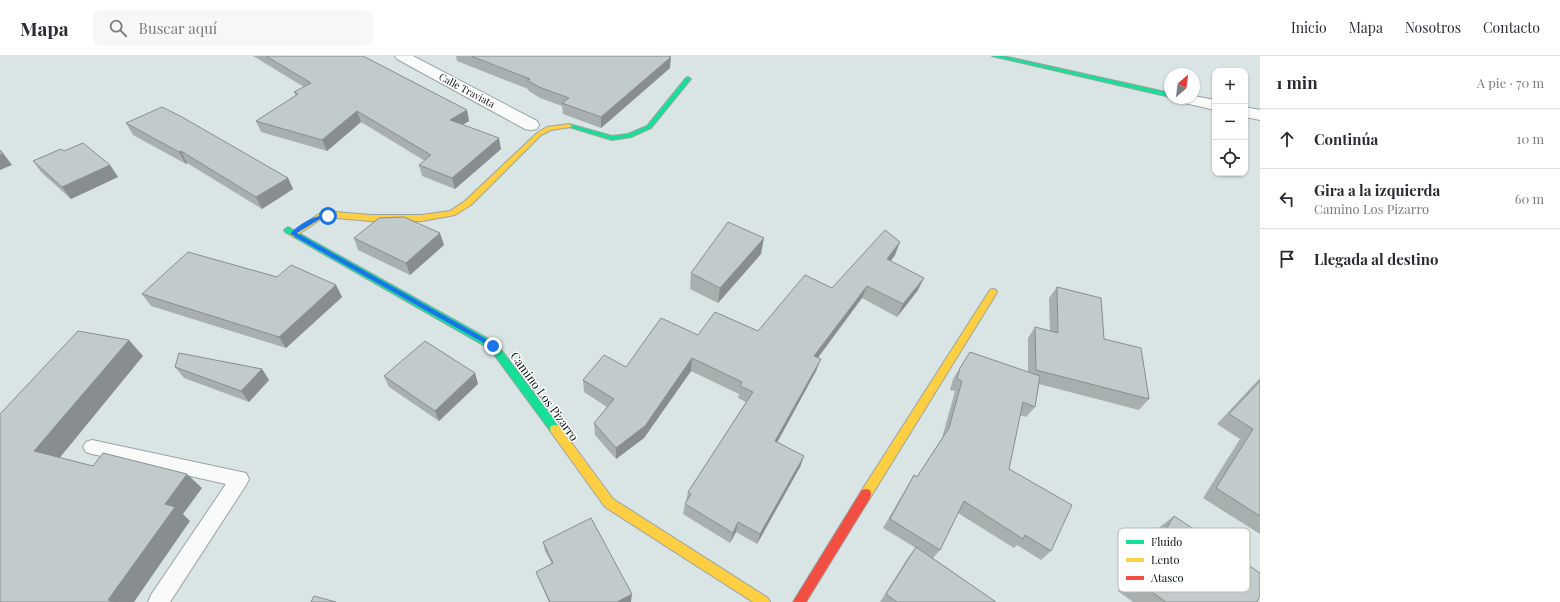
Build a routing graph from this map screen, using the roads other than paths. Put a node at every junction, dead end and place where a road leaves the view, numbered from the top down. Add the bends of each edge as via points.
1 (402, 56) edge
2 (995, 56) edge
3 (688, 79) dead end
4 (1164, 94) edge
5 (1200, 102) edge
6 (1212, 104) edge
7 (1248, 113) edge
8 (1260, 115) edge
9 (531, 125) dead end
10 (993, 292) dead end
11 (92, 447) dead end
12 (158, 602) edge
13 (764, 602) edge
14 (800, 602) edge

1 - 9 street, Calle Traviata
2 - 4 street
3 - 13 street, Camino Los Pizarro via 649,127 629,136 612,138 568,126 549,128 514,157 468,203 452,213 422,218 336,215 319,217 290,232 493,346 609,503
5 - 6 street
7 - 8 street
10 - 14 street
11 - 12 lane via 240,479

